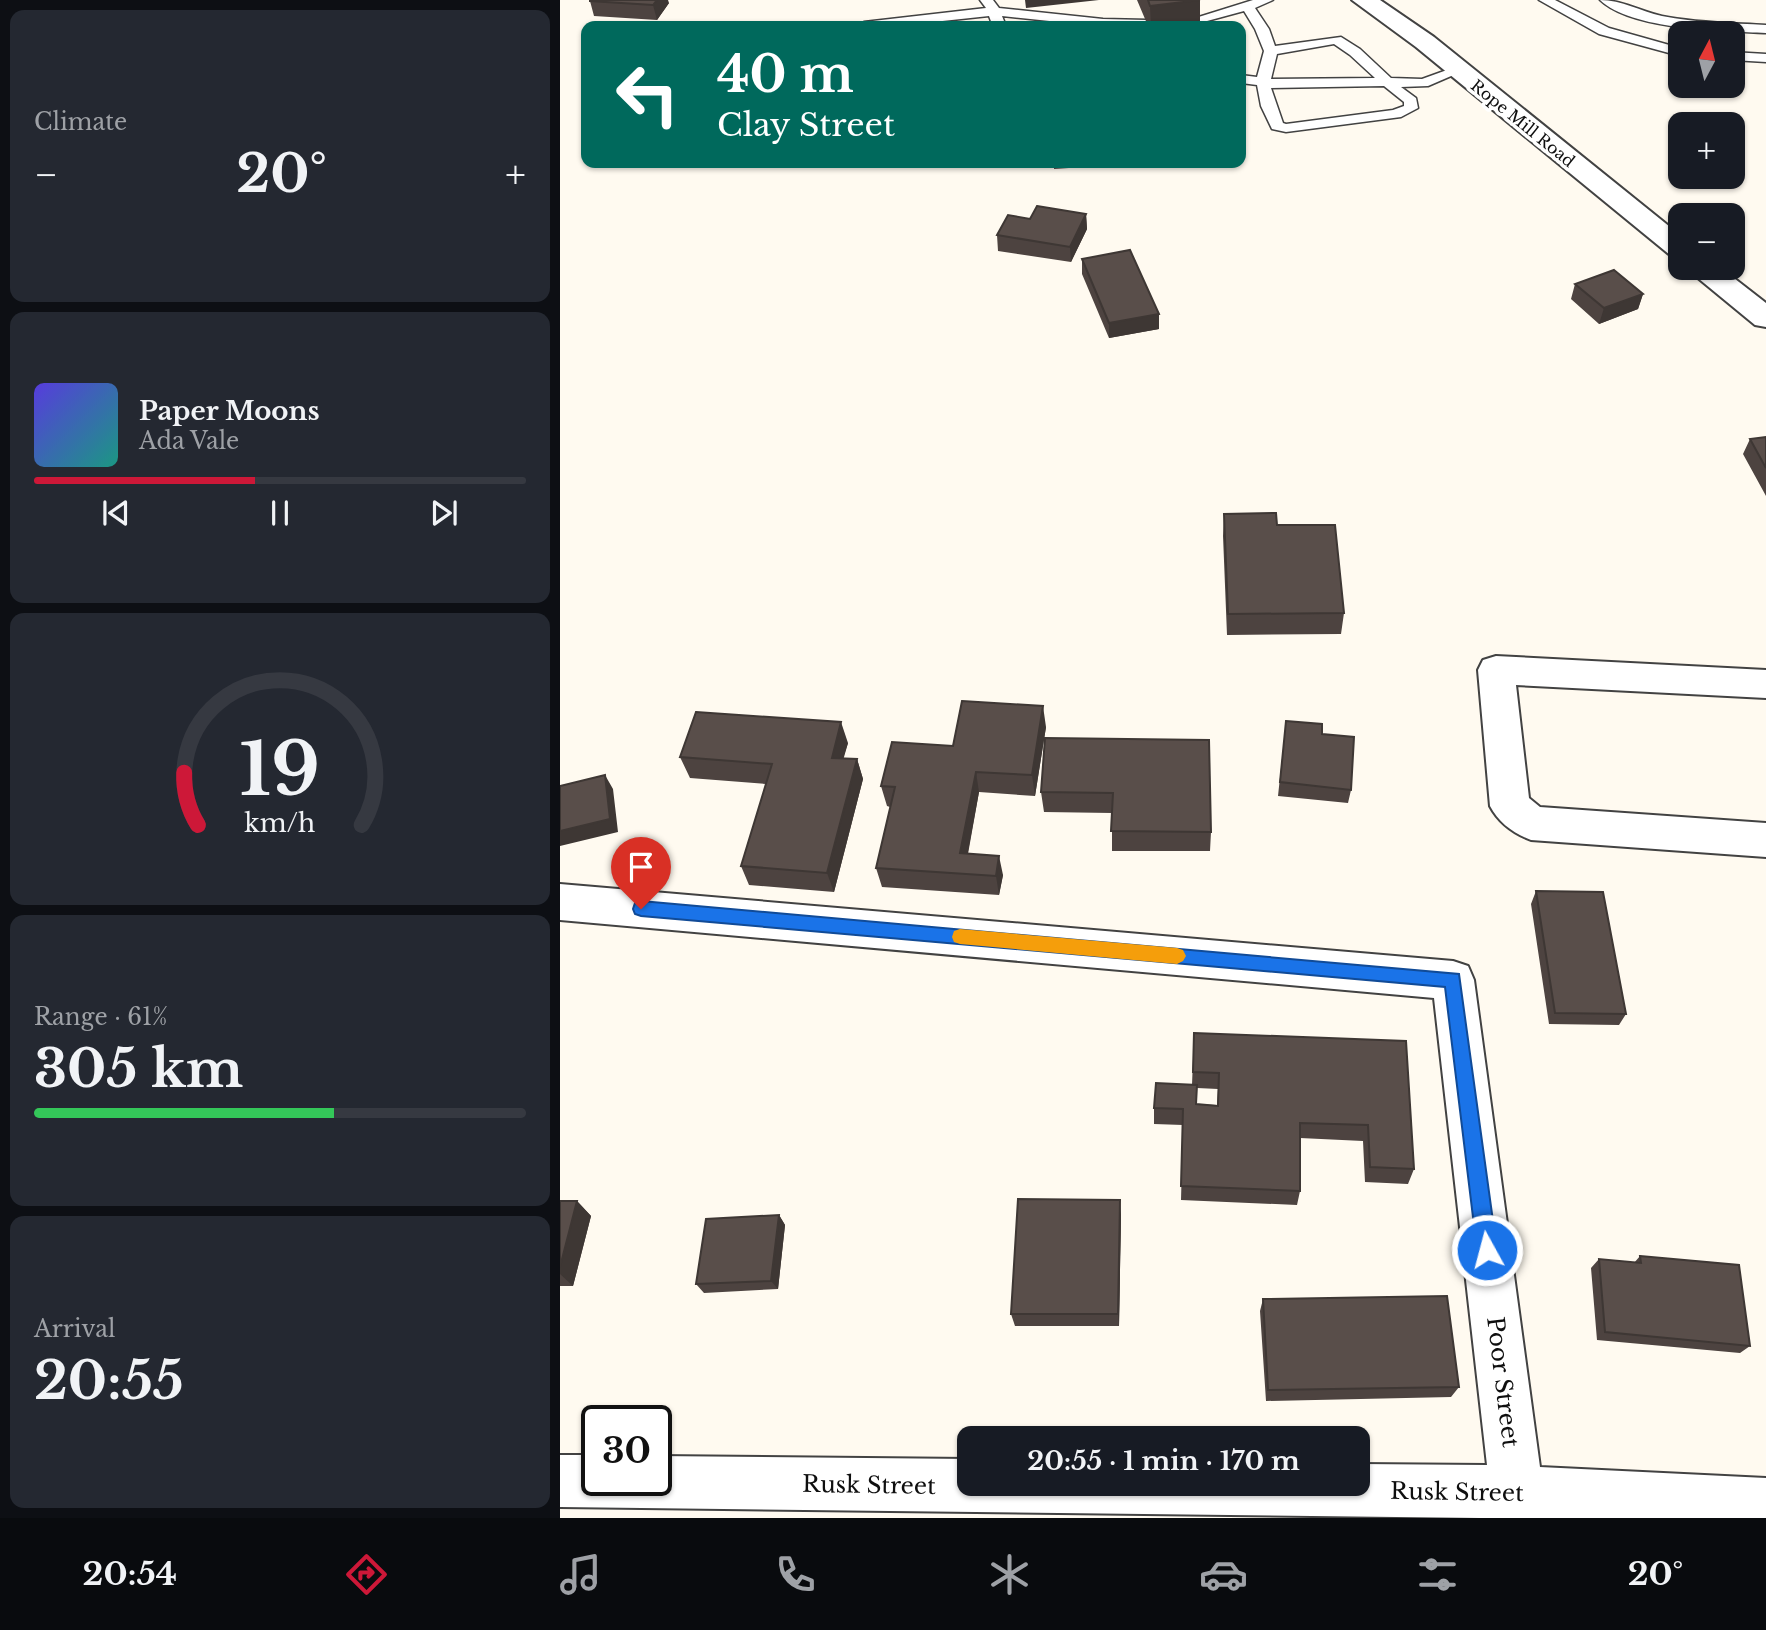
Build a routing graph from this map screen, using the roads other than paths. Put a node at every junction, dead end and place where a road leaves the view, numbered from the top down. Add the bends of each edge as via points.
1 (986, 0) edge
2 (1267, 0) edge
3 (1364, 0) edge
4 (1545, 0) edge
5 (1606, 0) edge
6 (1247, 6) junction
7 (996, 12) junction
8 (1196, 20) edge
9 (911, 21) edge
10 (997, 21) edge
11 (1084, 21) edge
12 (1766, 29) edge
13 (1668, 49) edge
14 (1271, 51) junction
15 (1745, 57) edge
16 (1766, 58) edge
17 (1458, 70) junction
18 (1246, 80) edge
19 (1263, 82) junction
20 (1387, 82) junction
21 (1668, 239) edge
22 (1718, 280) edge
23 (1766, 318) edge
24 (1766, 684) edge
25 (1766, 840) edge
26 (560, 902) edge
27 (560, 1481) edge
28 (1517, 1505) edge
29 (1766, 1505) edge

1 - 7 lane
2 - 6 lane
3 - 17 street, Rope Mill Road
4 - 13 lane via 1604,31
5 - 12 lane via 1677,23
6 - 8 lane
6 - 14 lane
7 - 9 lane
7 - 10 lane
7 - 11 lane
14 - 19 lane
14 - 20 lane via 1336,40
15 - 16 lane
17 - 20 lane via 1423,83
17 - 21 street, Rope Mill Road
18 - 19 lane
19 - 20 lane
19 - 20 lane via 1264,99 1276,126 1286,128 1411,108 1411,101
22 - 23 street
24 - 25 street via 1496,670 1510,806 1531,823
26 - 28 street, Poor Street via 1453,980
27 - 28 street, Rusk Street
28 - 29 street, Rusk Street

